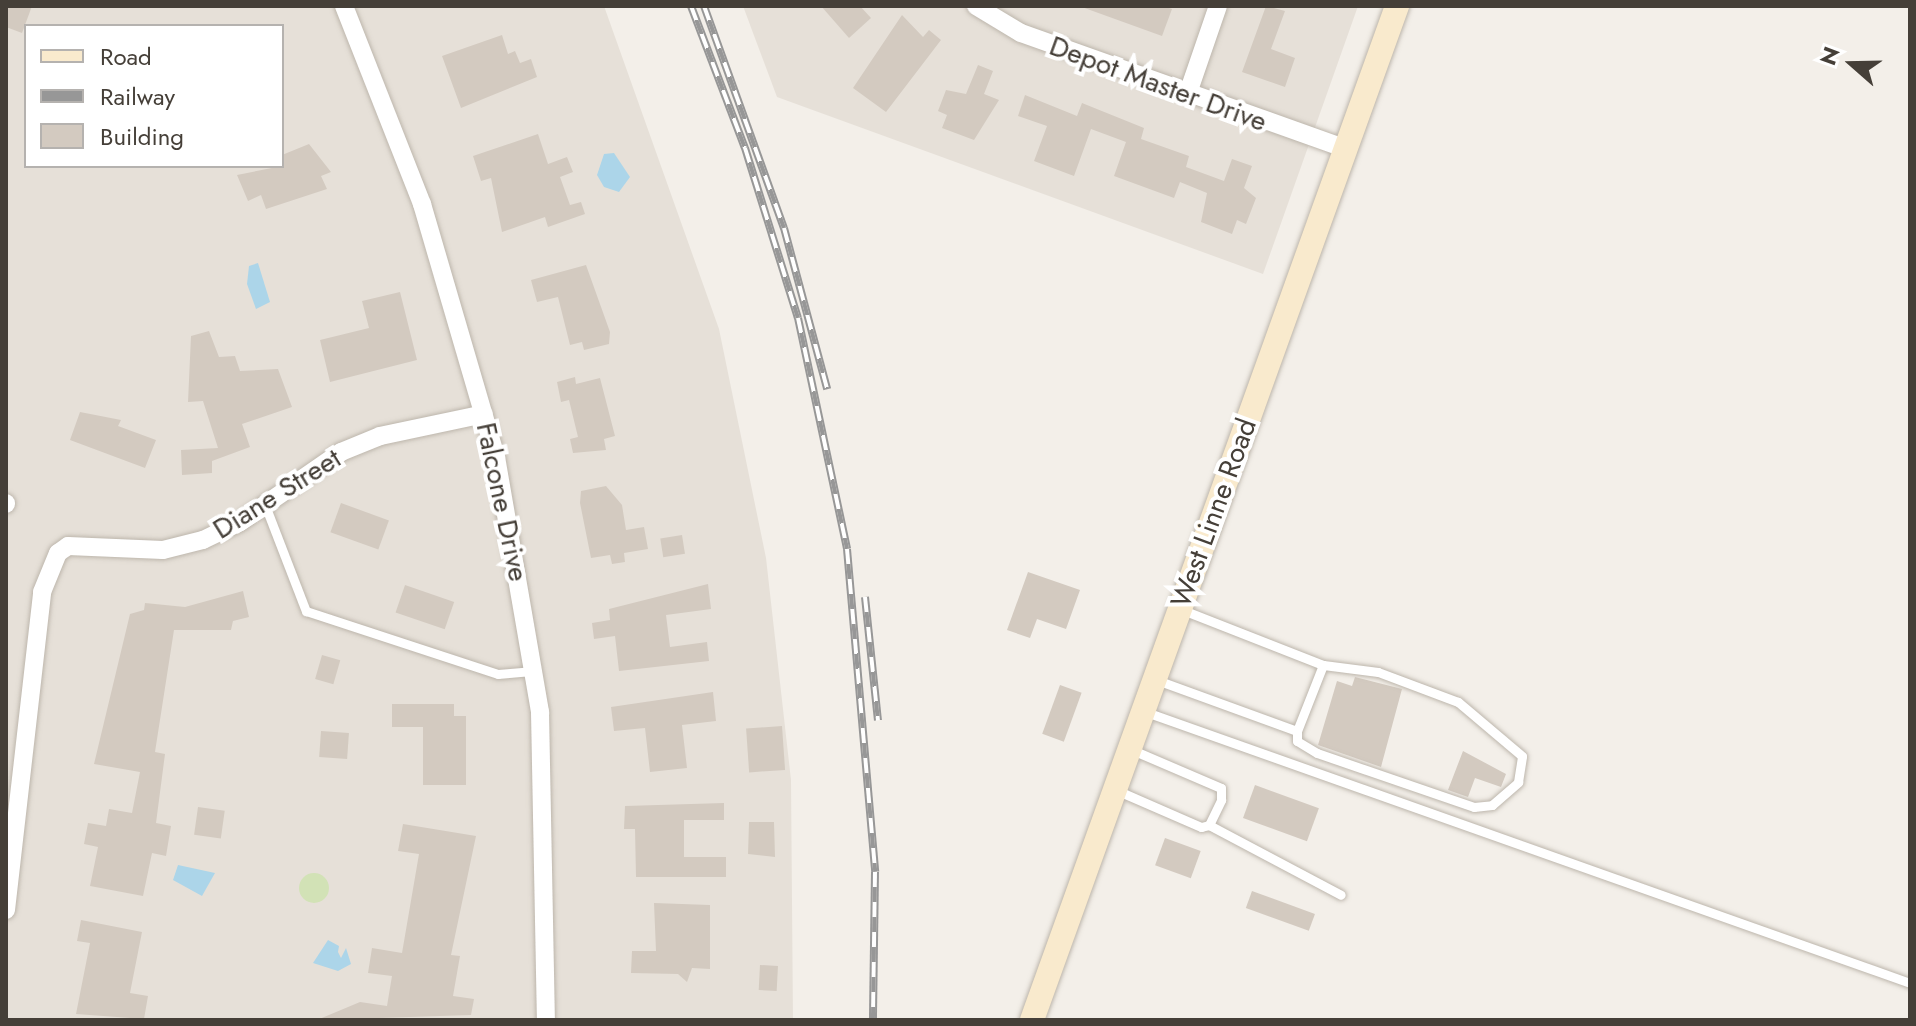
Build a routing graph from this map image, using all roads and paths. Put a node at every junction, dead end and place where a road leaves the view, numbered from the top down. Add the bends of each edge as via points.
1 (344, 6) edge
2 (976, 6) edge
3 (1218, 6) edge
4 (1397, 6) edge
5 (1188, 93) junction
6 (1346, 149) junction
7 (484, 414) junction
8 (265, 505) junction
9 (1180, 609) junction
10 (1323, 665) junction
11 (534, 671) junction
12 (1154, 679) junction
13 (1143, 711) junction
14 (1297, 731) junction
15 (1129, 749) junction
16 (1116, 790) junction
17 (1209, 825) junction
18 (1341, 895) dead end
19 (6, 910) edge
20 (1910, 983) edge
21 (546, 1020) edge
22 (1032, 1020) edge

1 - 7 street, Falcone Drive via 422,204
2 - 5 street, Depot Master Drive via 1021,33
3 - 5 street
4 - 6 street, West Linne Road
5 - 6 street, Depot Master Drive
6 - 9 street, West Linne Road
7 - 8 street, Diane Street via 354,446
7 - 11 street, Falcone Drive
8 - 11 lane via 306,611 498,674
8 - 19 street, Diane Street via 203,540 163,550 68,546 48,570
9 - 10 lane
9 - 12 street, West Linne Road
10 - 14 lane
10 - 14 lane via 1378,672 1458,702 1522,756 1518,782 1492,805 1474,807 1317,753 1297,741
11 - 21 street, Falcone Drive via 547,846
12 - 13 street, West Linne Road
12 - 14 lane
13 - 15 street, West Linne Road
13 - 20 lane
15 - 16 street, West Linne Road
15 - 17 lane via 1221,788
16 - 17 lane
16 - 22 street, West Linne Road
17 - 18 lane

